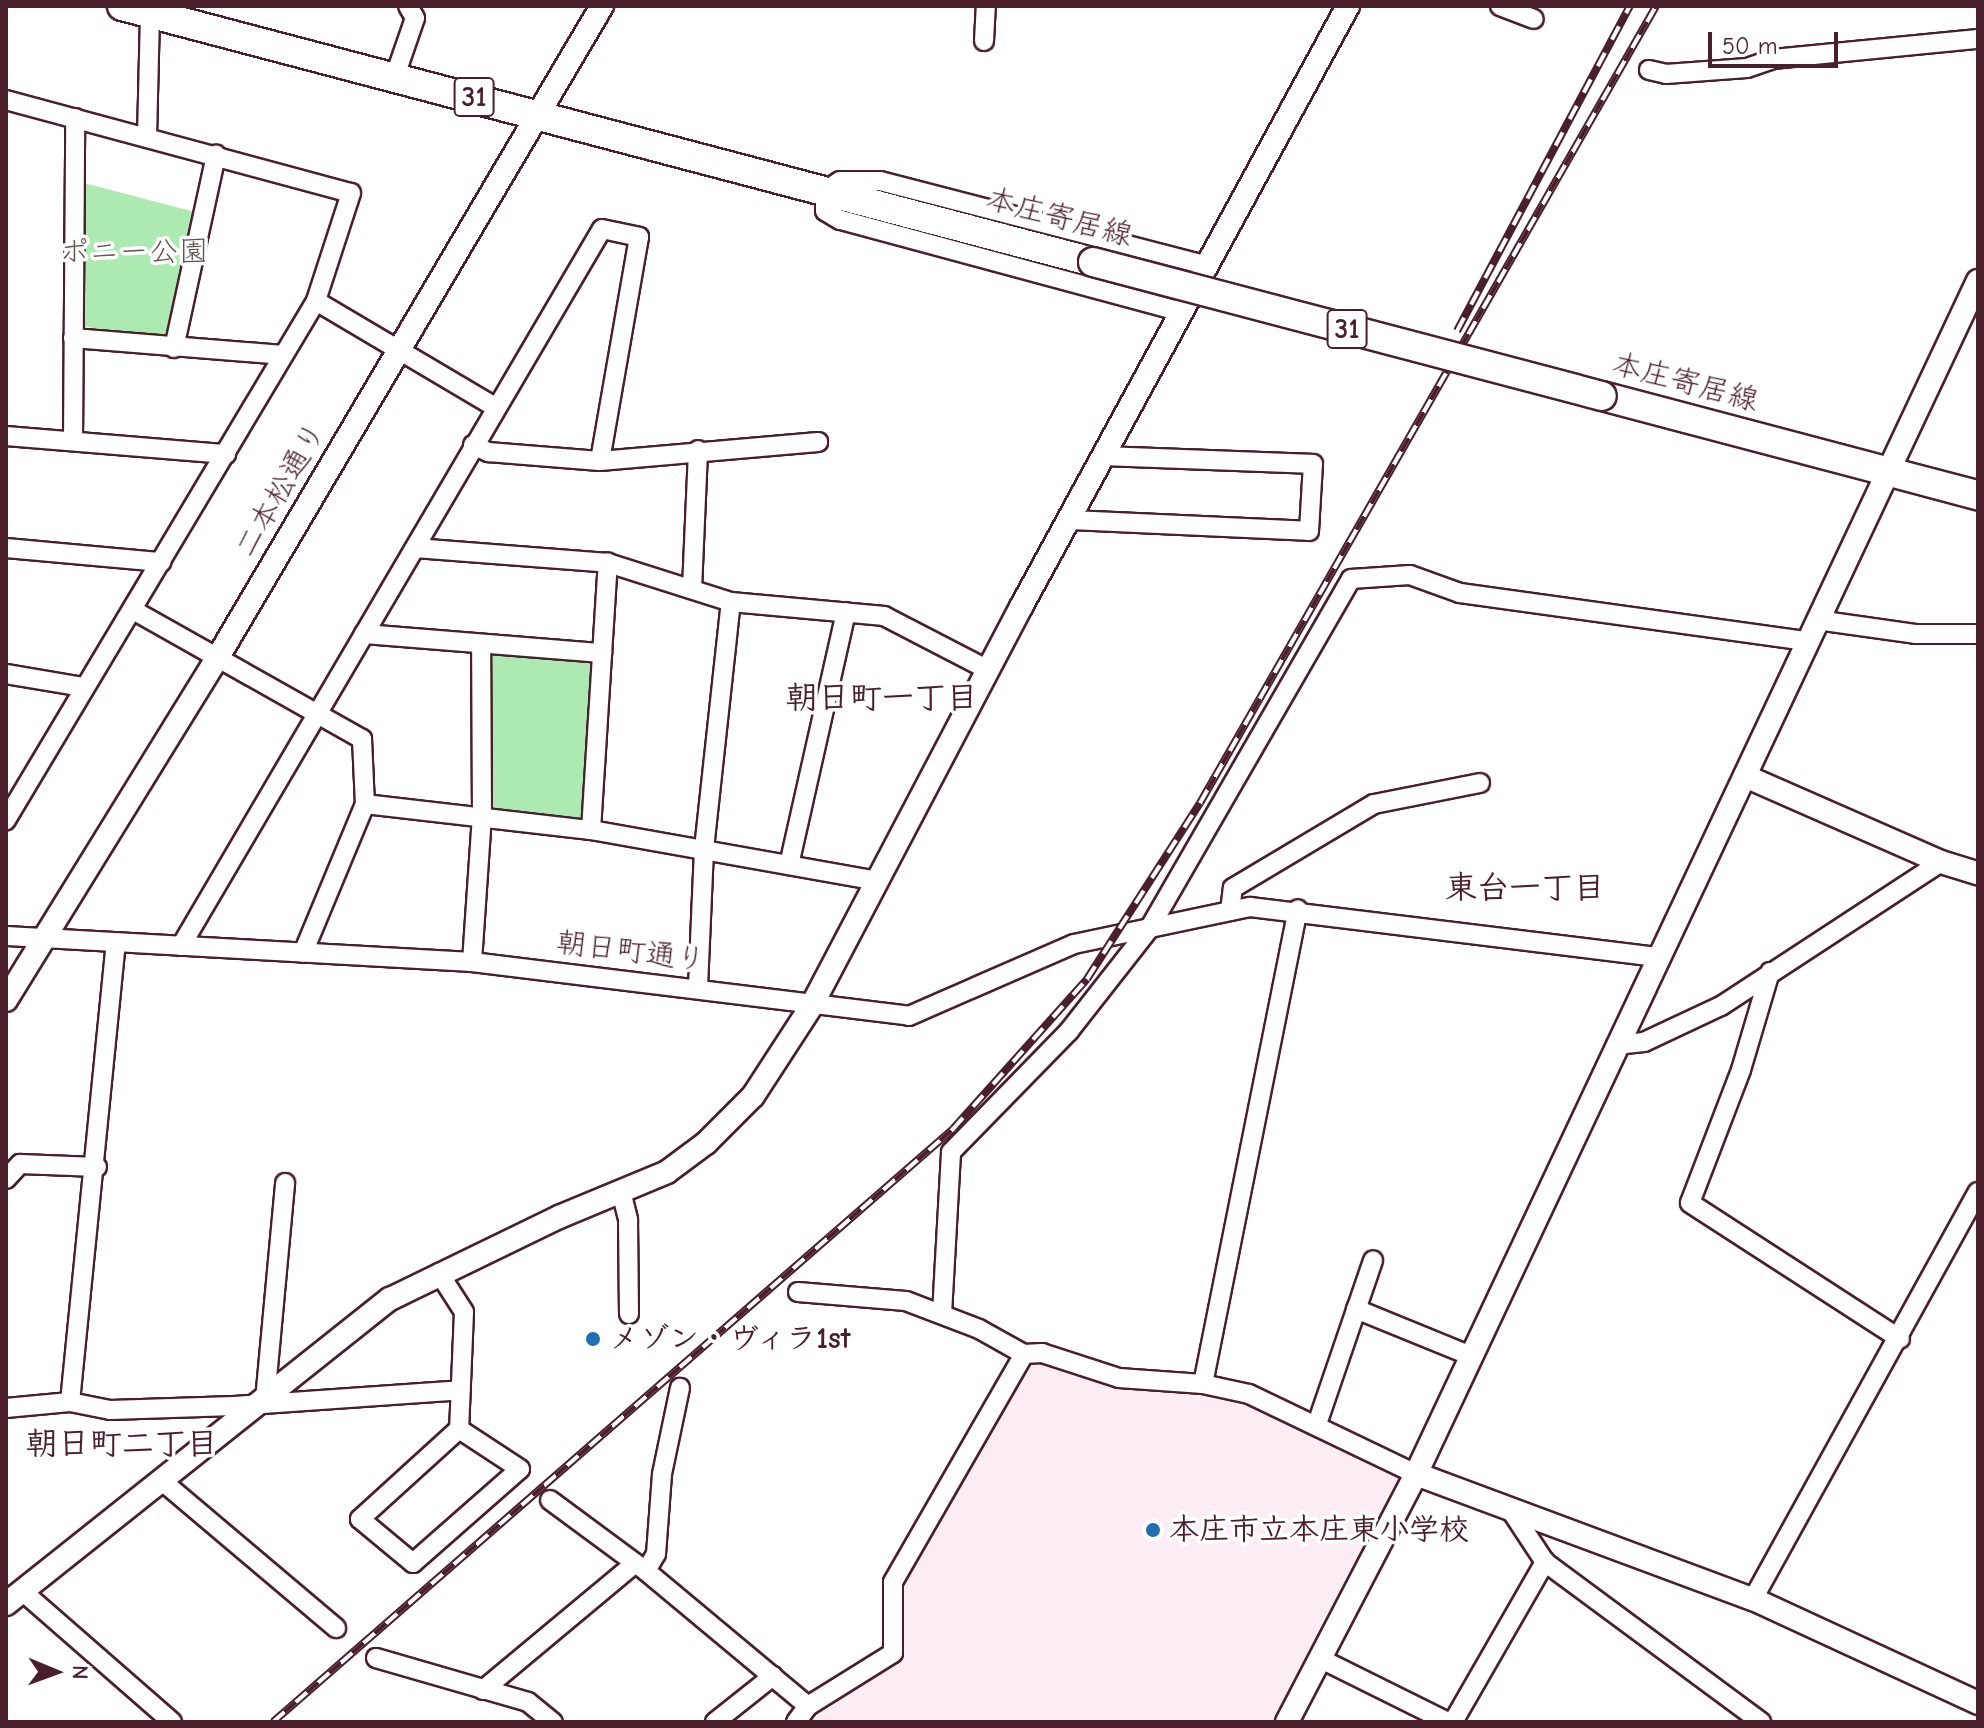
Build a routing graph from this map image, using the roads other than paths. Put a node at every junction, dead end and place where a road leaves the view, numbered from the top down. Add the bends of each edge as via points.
1 (122, 6) edge
2 (408, 6) edge
3 (602, 6) edge
4 (986, 6) edge
5 (1348, 6) edge
6 (1500, 6) edge
7 (150, 13) junction
8 (1534, 19) dead end
9 (1978, 39) edge
10 (984, 41) dead end
11 (1649, 70) dead end
12 (395, 76) junction
13 (6, 100) edge
14 (540, 115) junction
15 (75, 118) junction
16 (147, 137) junction
17 (216, 155) junction
18 (825, 191) junction
19 (1208, 266) junction
20 (1978, 281) edge
21 (316, 301) junction
22 (1182, 312) junction
23 (73, 338) junction
24 (174, 348) junction
25 (397, 351) junction
26 (283, 355) junction
27 (495, 407) junction
28 (6, 436) edge
29 (73, 441) junction
30 (818, 442) dead end
31 (473, 445) junction
32 (698, 450) junction
33 (226, 454) junction
34 (1105, 456) junction
35 (600, 461) junction
36 (1886, 471) junction
37 (1978, 495) edge
38 (1069, 520) junction
39 (6, 548) edge
40 (415, 548) junction
41 (161, 562) junction
42 (608, 563) junction
43 (692, 589) junction
44 (731, 602) junction
45 (133, 610) junction
46 (846, 612) junction
47 (1817, 620) junction
48 (364, 634) junction
49 (1978, 634) edge
50 (1807, 641) junction
51 (481, 644) junction
52 (602, 653) junction
53 (218, 657) junction
54 (988, 670) junction
55 (6, 674) edge
56 (84, 687) junction
57 (319, 713) junction
58 (1745, 776) junction
59 (1480, 783) dead end
60 (365, 804) junction
61 (482, 815) junction
62 (6, 820) edge
63 (591, 830) junction
64 (704, 849) junction
65 (1941, 862) junction
66 (789, 865) junction
67 (1978, 873) edge
68 (876, 881) junction
69 (1298, 909) junction
70 (1230, 911) junction
71 (1149, 929) junction
72 (6, 936) edge
73 (48, 938) junction
74 (116, 942) junction
75 (181, 946) junction
76 (303, 953) junction
77 (1657, 957) junction
78 (472, 962) junction
79 (1770, 972) junction
80 (698, 987) junction
81 (6, 1000) edge
82 (812, 1005) junction
83 (1616, 1045) junction
84 (97, 1167) junction
85 (6, 1179) edge
86 (285, 1183) dead end
87 (621, 1191) junction
88 (1978, 1192) edge
89 (1373, 1260) dead end
90 (439, 1273) junction
91 (798, 1292) dead end
92 (1356, 1309) junction
93 (629, 1314) dead end
94 (942, 1314) junction
95 (1900, 1339) junction
96 (1024, 1354) junction
97 (1471, 1356) junction
98 (1203, 1384) junction
99 (680, 1388) dead end
100 (460, 1390) junction
101 (265, 1400) junction
102 (70, 1402) junction
103 (6, 1408) edge
104 (1317, 1424) junction
105 (459, 1429) junction
106 (1416, 1474) junction
107 (162, 1481) junction
108 (550, 1500) dead end
109 (1510, 1509) junction
110 (1545, 1562) junction
111 (640, 1568) junction
112 (14, 1598) edge
113 (1753, 1599) junction
114 (336, 1628) dead end
115 (376, 1658) dead end
116 (1323, 1660) junction
117 (773, 1676) junction
118 (483, 1690) junction
119 (1978, 1703) edge
120 (808, 1706) junction
121 (172, 1722) edge
122 (553, 1722) edge
123 (715, 1722) edge
124 (796, 1722) edge
125 (1287, 1722) edge
126 (1450, 1722) edge
127 (1761, 1722) edge

1 - 7 main road, 本庄寄居線 / 31
2 - 12 street via 415,18
3 - 14 street, 二本松通り
4 - 10 street
5 - 19 street
6 - 8 street
7 - 12 main road, 本庄寄居線 / 31
7 - 16 street
9 - 11 street via 1773,59 1747,68 1666,74
12 - 14 main road, 本庄寄居線 / 31
13 - 15 street
14 - 18 main road, 本庄寄居線 / 31
14 - 25 street, 二本松通り
15 - 16 street
15 - 23 street
16 - 17 street
17 - 21 street via 351,193
17 - 24 street
18 - 19 street via 840,181 880,181
18 - 22 street via 825,211 840,220
18 - 36 main road, 本庄寄居線 / 31, bridge
19 - 22 street
20 - 36 street
21 - 25 street
21 - 26 street
22 - 34 street
23 - 24 street
23 - 29 street
24 - 26 street
25 - 27 street
25 - 53 street, 二本松通り
26 - 33 street
27 - 31 street
27 - 35 street via 602,229 639,237
28 - 29 street
29 - 33 street
30 - 32 street
31 - 35 street via 488,452
31 - 40 street
32 - 35 street
32 - 43 street
33 - 41 street
34 - 38 street
34 - 38 street via 1313,464 1309,531
36 - 37 main road, 本庄寄居線 / 31
36 - 47 street
38 - 54 street
39 - 41 street
40 - 42 street
40 - 48 street
41 - 45 street
42 - 43 street
42 - 52 street
43 - 44 street
44 - 46 street
44 - 64 street
45 - 53 street
45 - 56 street
46 - 54 street via 884,616
46 - 66 street
47 - 49 street via 1915,634
47 - 50 street
48 - 51 street
48 - 57 street
50 - 58 street
50 - 71 street via 1460,593 1410,575 1351,579
51 - 52 street
51 - 61 street
52 - 63 street
53 - 57 street
53 - 73 street, 二本松通り
54 - 68 street
55 - 56 street
56 - 62 street
57 - 60 street via 362,739
57 - 75 street
58 - 65 street
58 - 77 street
59 - 70 street via 1374,804 1233,888
60 - 61 street
60 - 76 street
61 - 63 street
61 - 78 street
63 - 64 street
64 - 66 street
64 - 80 street
65 - 67 street
65 - 79 street
66 - 68 street
68 - 82 street
69 - 70 street, 朝日町通り
69 - 77 street, 朝日町通り
69 - 98 street
70 - 71 street, 朝日町通り
71 - 82 street, 朝日町通り via 1074,944 909,1016
71 - 94 street via 1069,1031 951,1152
72 - 73 street, 朝日町通り
73 - 74 street, 朝日町通り
73 - 81 street, 二本松通り
74 - 75 street, 朝日町通り
74 - 84 street
75 - 76 street, 朝日町通り
76 - 78 street, 朝日町通り
77 - 83 street
78 - 80 street, 朝日町通り
79 - 83 street via 1721,1006 1644,1042
79 - 95 street via 1741,1070 1690,1203
80 - 82 street, 朝日町通り
82 - 87 street via 753,1096 706,1143 667,1172
83 - 97 street
84 - 85 street via 20,1164
84 - 102 street
86 - 101 street
87 - 90 street
87 - 93 street via 628,1220
88 - 95 street
89 - 92 street
90 - 100 street via 464,1312
90 - 101 street via 390,1299
91 - 94 street via 906,1301
92 - 97 street
92 - 104 street
94 - 96 street
95 - 113 street
96 - 98 street via 1042,1353 1119,1378
96 - 120 street via 893,1582 893,1653
97 - 106 street
98 - 104 street via 1249,1394
99 - 111 street via 662,1474 656,1554
100 - 101 street
100 - 105 street
101 - 102 street via 110,1410
101 - 107 street
102 - 103 street
104 - 106 street
105 - 105 street via 360,1519 413,1563 520,1469
106 - 109 street
106 - 116 street
107 - 112 street
107 - 114 street
108 - 111 street
109 - 110 street
109 - 113 street
110 - 126 street
110 - 127 street
111 - 117 street
111 - 118 street
112 - 121 street
113 - 119 street
115 - 118 street
116 - 125 street
116 - 126 street
117 - 120 street
117 - 123 street
118 - 122 street via 528,1702
120 - 124 street

